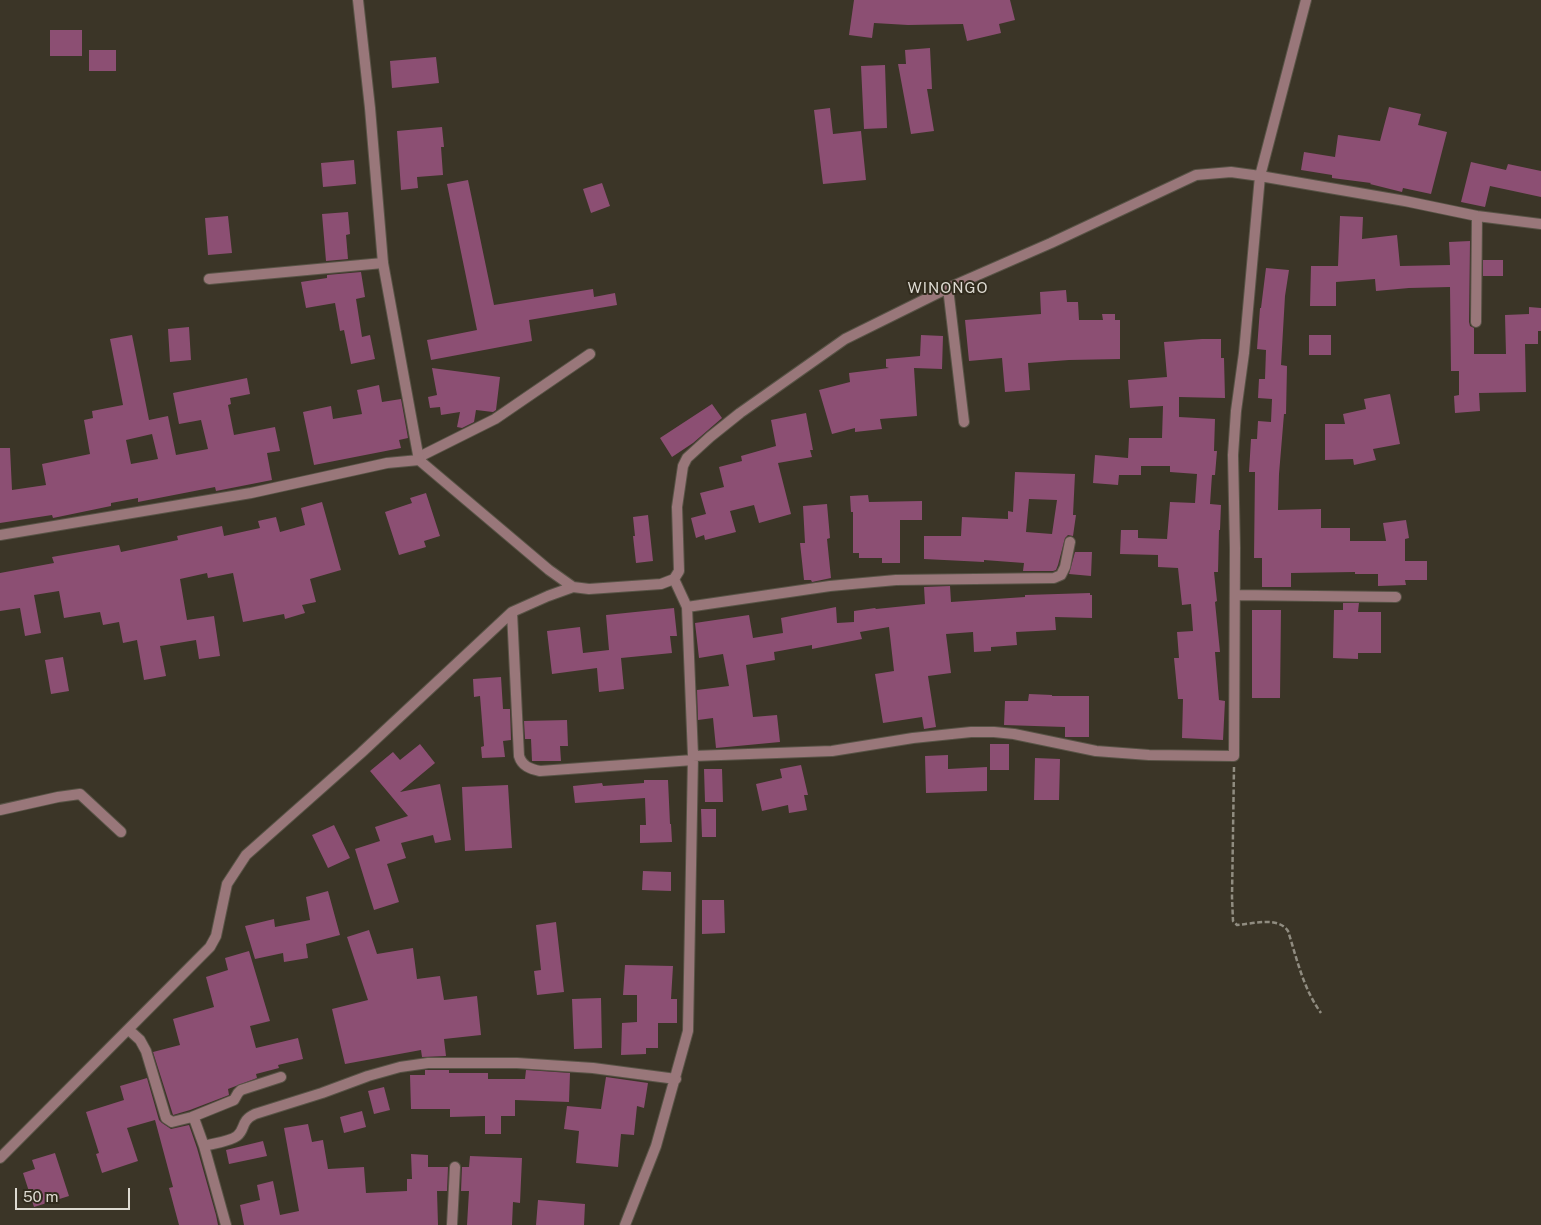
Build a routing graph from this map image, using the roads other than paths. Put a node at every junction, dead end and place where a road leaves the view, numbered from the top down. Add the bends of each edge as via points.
1 (358, 0) edge
2 (1306, 0) edge
3 (1260, 176) junction
4 (1477, 216) junction
5 (1541, 224) edge
6 (383, 263) junction
7 (208, 278) dead end
8 (948, 288) junction
9 (1476, 322) dead end
10 (590, 354) dead end
11 (964, 422) dead end
12 (419, 458) junction
13 (0, 534) edge
14 (1070, 542) dead end
15 (674, 579) junction
16 (573, 587) junction
17 (1234, 595) junction
18 (1396, 597) dead end
19 (687, 607) junction
20 (512, 612) junction
21 (693, 758) junction
22 (0, 810) edge
23 (121, 832) dead end
24 (128, 1030) junction
25 (281, 1077) dead end
26 (676, 1079) junction
27 (192, 1117) junction
28 (204, 1146) junction
29 (0, 1158) edge
30 (455, 1167) dead end
31 (226, 1225) edge
32 (452, 1225) edge
33 (625, 1225) edge

1 - 6 street
2 - 3 street
3 - 4 street
3 - 8 street via 1231,172 1196,174
3 - 17 street via 1233,455
4 - 5 street
4 - 9 street
6 - 7 street
6 - 12 street
8 - 11 street
8 - 15 street via 845,339 740,413 687,458 679,488 679,571
10 - 12 street via 496,419
12 - 13 street via 251,493
12 - 16 street
14 - 19 street via 1065,567 1061,575 1054,578 896,580 830,586
15 - 16 street via 661,584 589,589
15 - 19 street
16 - 20 street
17 - 18 street
17 - 21 street via 1234,756 1096,751 1014,734 986,732 913,738 832,751
19 - 21 street
20 - 21 street via 521,762 540,770
20 - 24 street via 246,855 227,884 216,936 210,947
21 - 26 street via 688,1031
22 - 23 street via 80,794
24 - 27 street via 140,1040 146,1051 166,1118 172,1122
24 - 29 street
25 - 27 street via 241,1090 234,1100
26 - 28 street via 593,1068 517,1063 428,1063 368,1076 254,1114 245,1120 234,1138
26 - 33 street via 656,1146
27 - 28 street
28 - 31 street
30 - 32 street

